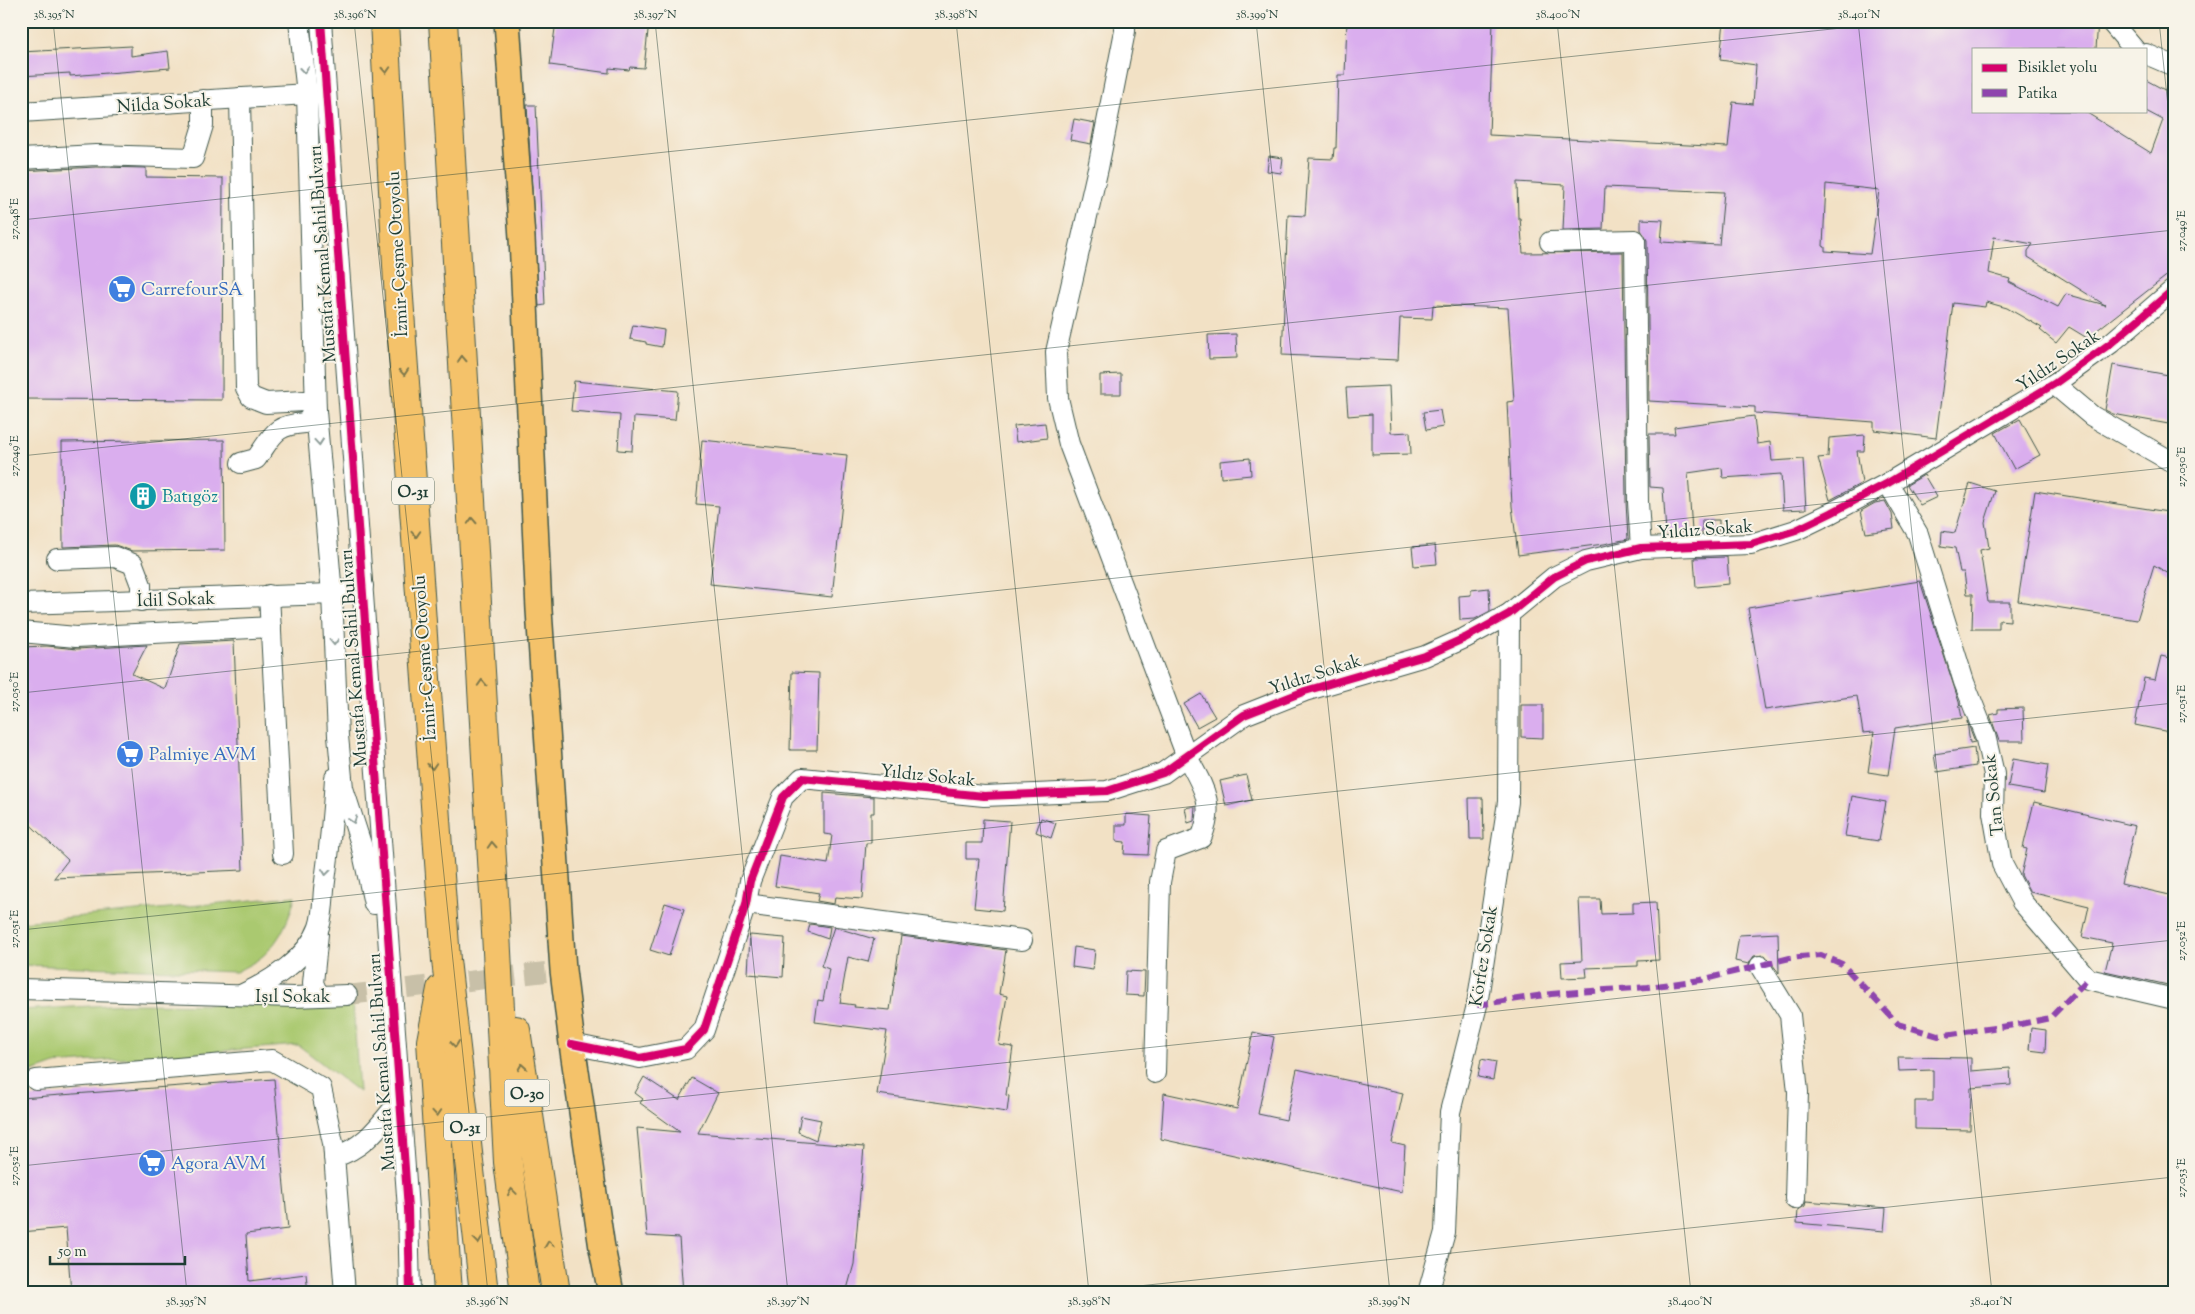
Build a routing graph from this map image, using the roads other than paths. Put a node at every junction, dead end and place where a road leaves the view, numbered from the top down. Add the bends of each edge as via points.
1 (299, 21) edge
2 (321, 21) edge
3 (384, 21) edge
4 (443, 21) edge
5 (507, 21) edge
6 (1125, 21) edge
7 (2110, 21) edge
8 (2133, 48) edge
9 (2148, 55) edge
10 (2174, 66) edge
11 (307, 94) junction
12 (240, 98) junction
13 (204, 100) junction
14 (21, 112) edge
15 (21, 159) edge
16 (1550, 242) dead end
17 (2174, 289) edge
18 (2054, 384) junction
19 (316, 411) junction
20 (2174, 462) edge
21 (241, 463) dead end
22 (1888, 483) junction
23 (1641, 548) junction
24 (57, 558) dead end
25 (363, 586) junction
26 (332, 594) junction
27 (269, 595) junction
28 (141, 601) junction
29 (21, 604) edge
30 (1509, 614) junction
31 (271, 628) junction
32 (21, 632) edge
33 (338, 736) junction
34 (1187, 757) junction
35 (283, 854) dead end
36 (494, 894) junction
37 (746, 904) junction
38 (319, 927) junction
39 (1022, 940) dead end
40 (446, 960) junction
41 (1760, 966) dead end
42 (389, 967) junction
43 (21, 989) edge
44 (347, 995) tunnel mouth
45 (239, 996) junction
46 (319, 996) junction
47 (2174, 999) edge
48 (572, 1044) junction
49 (1156, 1073) dead end
50 (36, 1080) dead end
51 (399, 1102) junction
52 (334, 1158) junction
53 (1795, 1199) dead end
54 (345, 1293) edge
55 (410, 1293) edge
56 (448, 1293) edge
57 (484, 1293) edge
58 (525, 1293) edge
59 (556, 1293) edge
60 (611, 1293) edge
61 (1428, 1293) edge

1 -> 11 street, Mustafa Kemal Sahil Bulvarı
2 - 25 street, Mustafa Kemal Sahil Bulvarı
3 -> 40 highway, İzmir-Çeşme Otoyolu / O-31 via 398,284
36 -> 4 highway
5 - 48 main road via 522,238 538,610 563,970
6 - 34 street via 1098,168 1056,352 1058,398 1069,444
7 - 8 street
9 - 10 street
11 - 12 street, Nilda Sokak
11 - 19 street, Mustafa Kemal Sahil Bulvarı
12 - 13 street, Nilda Sokak
12 - 19 street via 246,388 251,397 266,403 305,401
13 - 14 street, Nilda Sokak
13 - 15 street via 203,125 193,158 96,155
16 - 23 street via 1635,240
17 - 18 street, Yıldız Sokak via 2110,343
18 - 20 street via 2092,416
18 - 22 street, Yıldız Sokak
19 - 21 street via 305,423 276,430 256,459
19 -> 26 street, Mustafa Kemal Sahil Bulvarı
22 - 23 street, Yıldız Sokak via 1796,530 1752,544
22 - 47 street, Tan Sokak via 1918,534 1964,682 1985,735 1994,774 1993,813 2002,864 2022,902 2088,979
23 - 30 street, Yıldız Sokak via 1586,561 1554,577
24 - 28 street via 115,557 133,564 141,585
25 - 26 street, Mustafa Kemal Sahil Bulvarı
25 - 42 street, Mustafa Kemal Sahil Bulvarı
26 - 27 street, İdil Sokak
26 -> 33 street
27 - 28 street, İdil Sokak
27 - 31 street
28 - 29 street, İdil Sokak
30 - 34 street, Yıldız Sokak via 1424,656 1305,691 1244,715
30 - 61 street, Körfez Sokak via 1508,802 1476,1005 1450,1112 1445,1232
31 - 32 street via 76,637
31 - 35 street
33 -> 38 street
33 -> 42 street via 343,788 361,844
34 - 37 street, Yıldız Sokak via 1163,774 1107,791 984,796 802,778 783,797 750,881
34 - 49 street via 1207,794 1207,824 1201,838 1166,851 1160,882
58 -> 36 highway via 508,1162
59 -> 36 highway, O-30
37 - 39 street
37 - 48 street, Yıldız Sokak via 704,1030 686,1049 640,1058
38 - 45 street via 293,963 268,982
38 - 46 street via 313,983
40 -> 56 highway via 431,1041
40 -> 57 highway, İzmir-Çeşme Otoyolu / O-31
41 - 53 street via 1790,1015 1798,1092
42 - 51 street, Mustafa Kemal Sahil Bulvarı
43 - 45 street, Işıl Sokak
44 - 46 street, Işıl Sokak
45 - 46 street, Işıl Sokak
48 - 60 main road
50 - 52 street via 272,1060 321,1088
51 - 52 street via 351,1153
51 - 55 street, Mustafa Kemal Sahil Bulvarı via 408,1209
52 - 54 street

